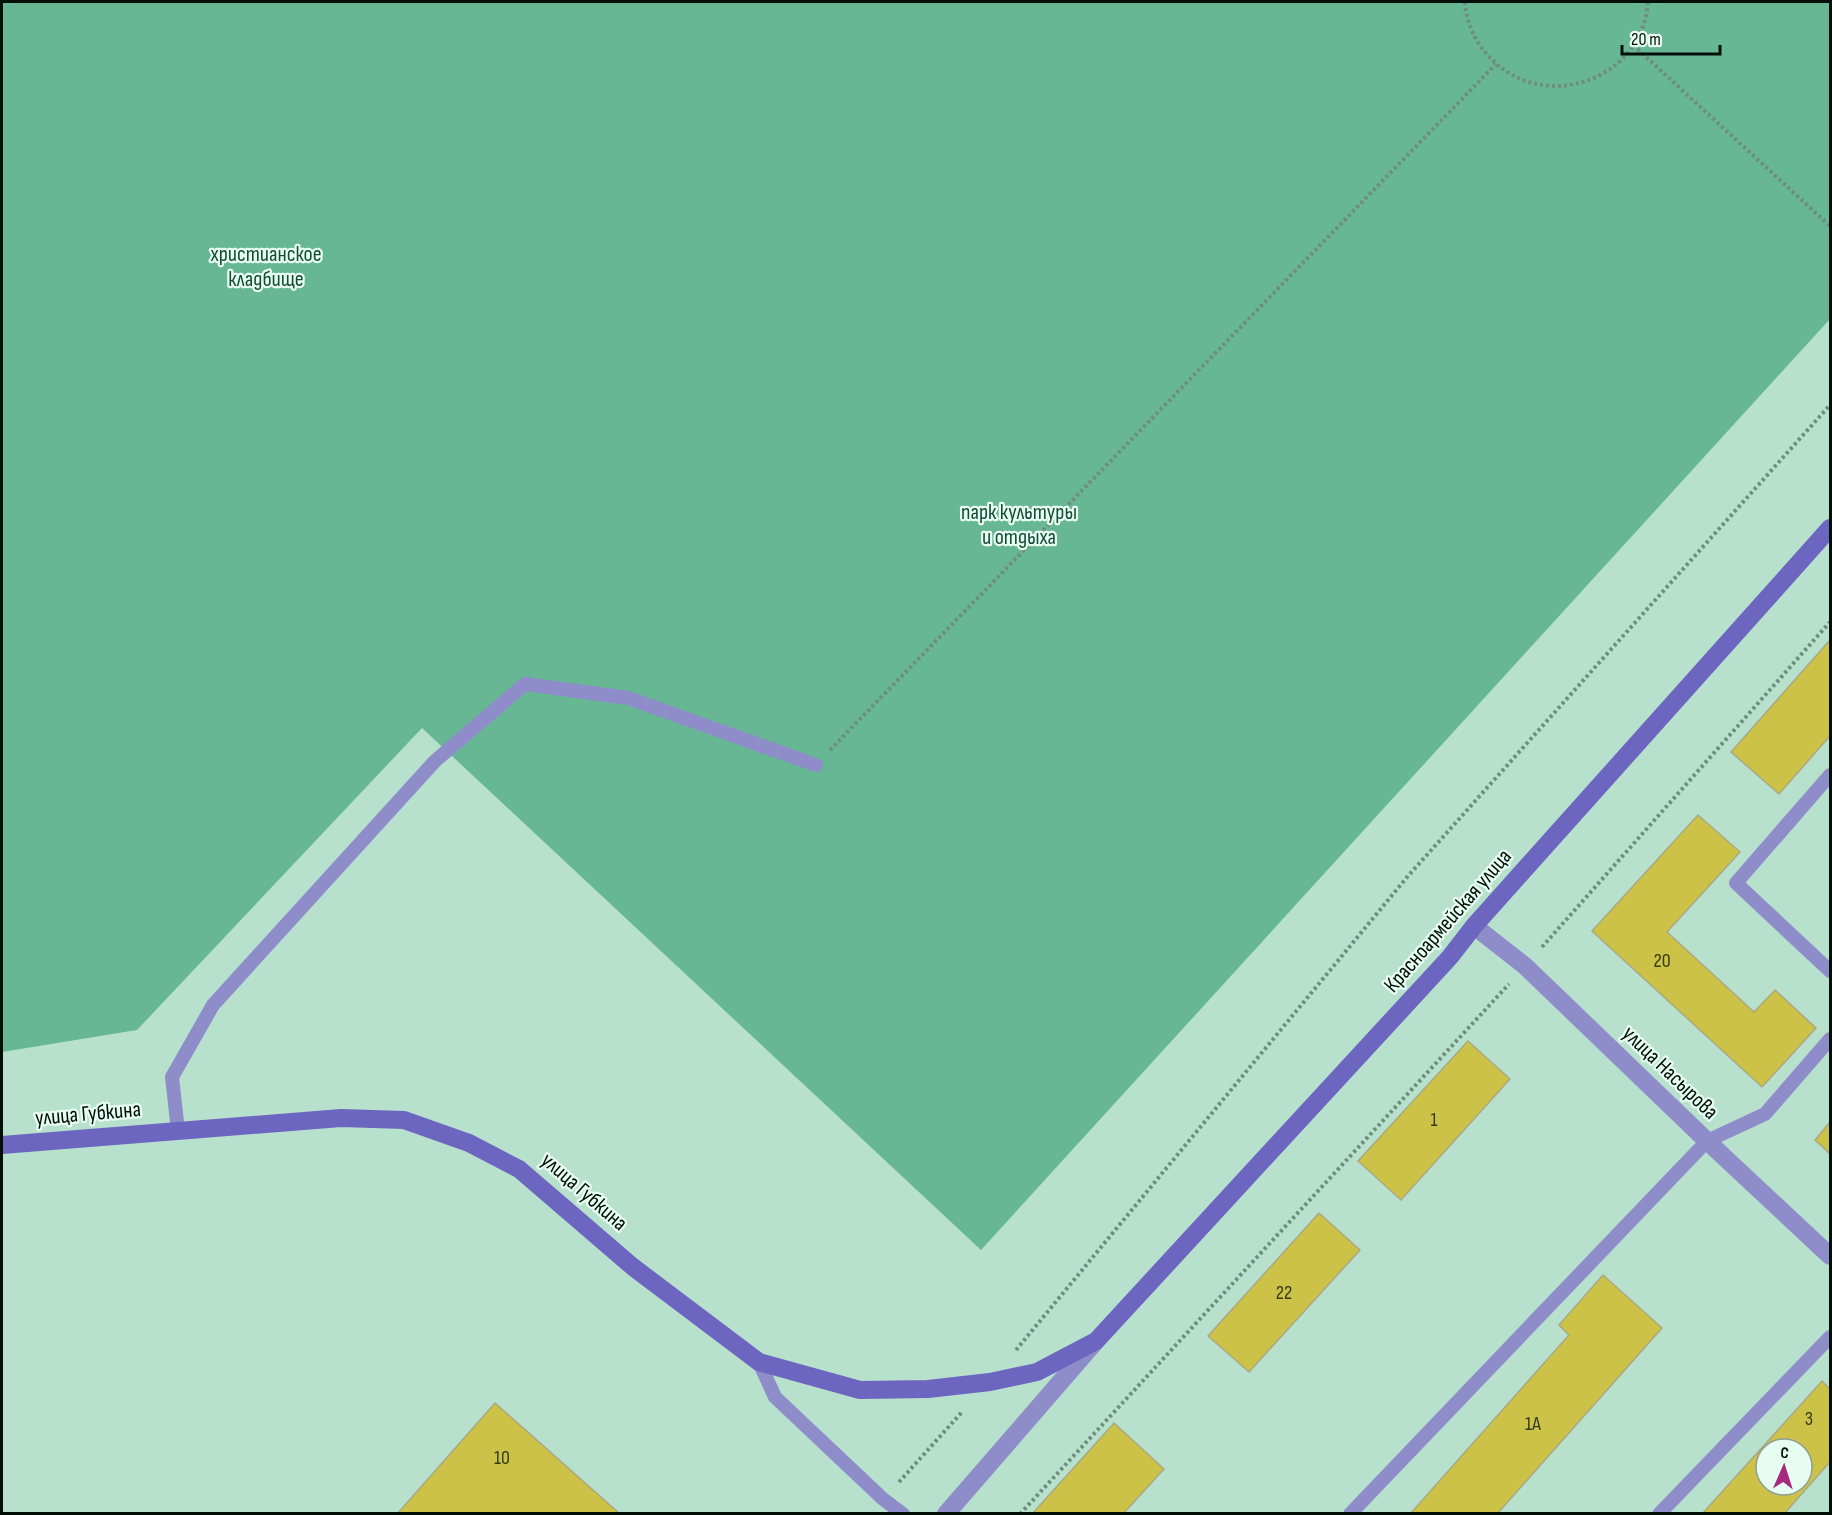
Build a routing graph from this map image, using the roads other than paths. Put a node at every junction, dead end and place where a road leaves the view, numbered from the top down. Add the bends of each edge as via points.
1 (1830, 528) edge
2 (816, 765) road end
3 (1830, 775) edge
4 (1474, 926) junction
5 (1830, 971) edge
6 (1830, 1039) edge
7 (178, 1131) junction
8 (1707, 1141) junction
9 (2, 1145) edge
10 (1830, 1256) edge
11 (1830, 1337) edge
12 (1096, 1341) junction
13 (759, 1362) junction
14 (903, 1514) edge
15 (946, 1514) edge
16 (1350, 1514) edge
17 (1659, 1514) edge

1 - 4 street, Красноармейская улица
2 - 7 lane via 628,698 525,684 435,761 213,1005 172,1077
3 - 5 lane via 1736,883
4 - 8 street, улица Насырова via 1525,966
4 - 12 street, Красноармейская улица via 1450,957
6 - 8 lane via 1765,1114
7 - 9 street, улица Губкина
7 - 13 street, улица Губкина via 341,1118 404,1120 469,1143 519,1169 633,1267
8 - 10 street, улица Насырова
8 - 16 lane
11 - 17 lane
12 - 13 street, улица Губкина via 1037,1372 928,1389 860,1390
12 - 15 street
13 - 14 lane via 775,1397

